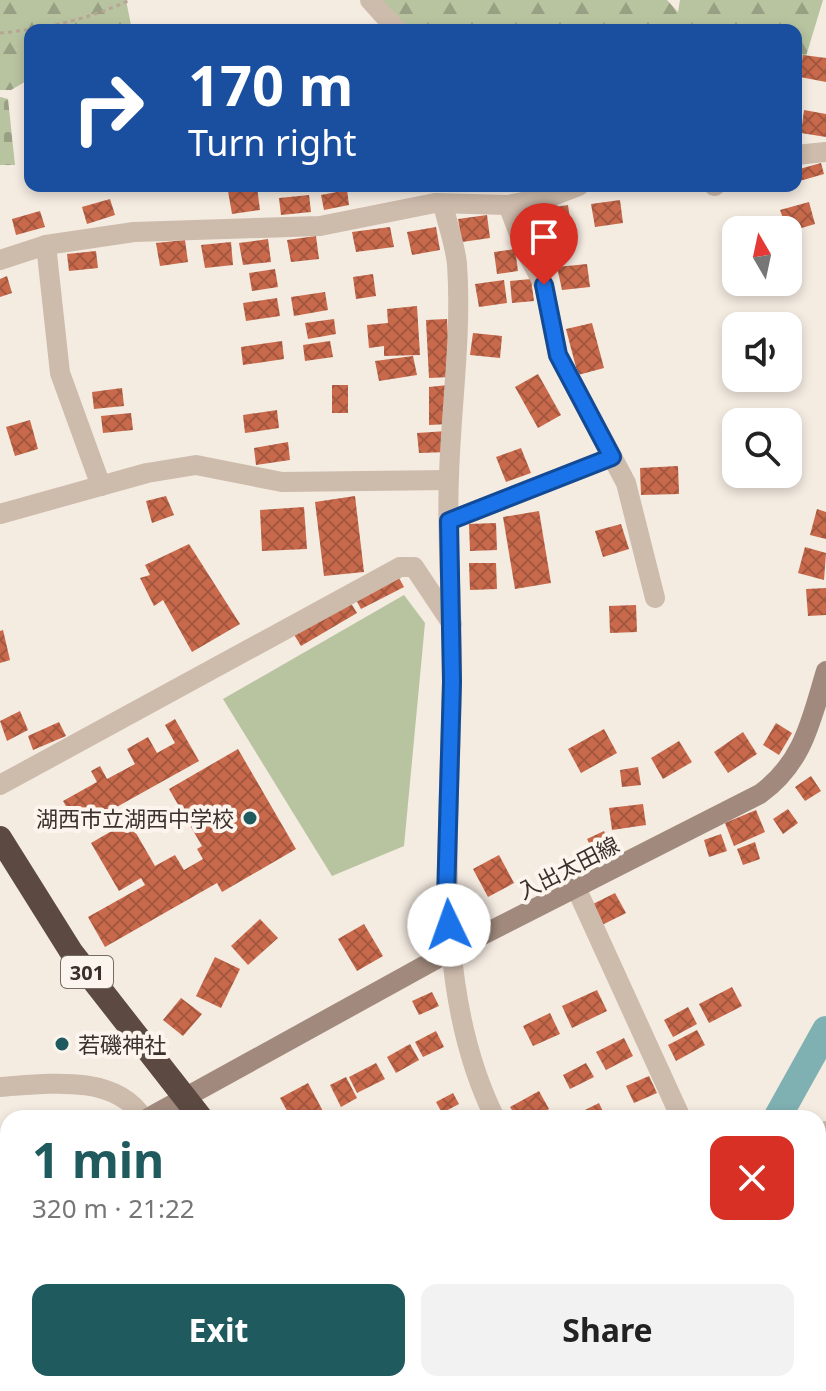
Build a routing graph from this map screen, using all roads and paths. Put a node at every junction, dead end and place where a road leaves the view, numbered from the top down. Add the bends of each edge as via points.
1 (130, 0) edge
2 (370, 0) edge
3 (53, 24) edge
4 (392, 24) edge
5 (24, 29) edge
6 (0, 33) edge
7 (826, 152) edge
8 (802, 154) edge
9 (563, 192) edge
10 (437, 198) edge
11 (508, 205) junction
12 (46, 245) junction
13 (0, 260) edge
14 (612, 457) junction
15 (448, 480) junction
16 (101, 486) junction
17 (0, 514) edge
18 (449, 521) junction
19 (655, 598) dead end
20 (452, 624) junction
21 (826, 671) edge
22 (0, 785) edge
23 (0, 838) edge
24 (577, 890) junction
25 (451, 951) junction
26 (0, 1087) edge
27 (186, 1098) junction
28 (138, 1110) edge
29 (161, 1110) edge
30 (195, 1110) edge
31 (491, 1110) edge
32 (677, 1110) edge

1 - 3 path
2 - 4 street
5 - 6 path
7 - 8 street
9 - 11 street
10 - 11 street
10 - 12 street via 320,226 134,232
10 - 15 street via 457,261
11 - 14 street via 544,285 558,355
12 - 13 street
12 - 16 street via 60,373
14 - 18 street
14 - 19 street via 626,483
15 - 16 street via 282,482 196,465
15 - 18 street
16 - 17 street
18 - 20 street
20 - 22 street via 414,567 400,567
20 - 25 street via 446,899
21 - 24 main road, 入出太田線 via 803,744 784,777
23 - 27 highway, 301 via 72,953
24 - 25 main road, 入出太田線
24 - 32 street
25 - 27 main road, 入出太田線
25 - 31 street via 475,1078
26 - 28 street via 80,1084 111,1093
27 - 29 main road, 入出太田線
27 - 30 highway, 301

